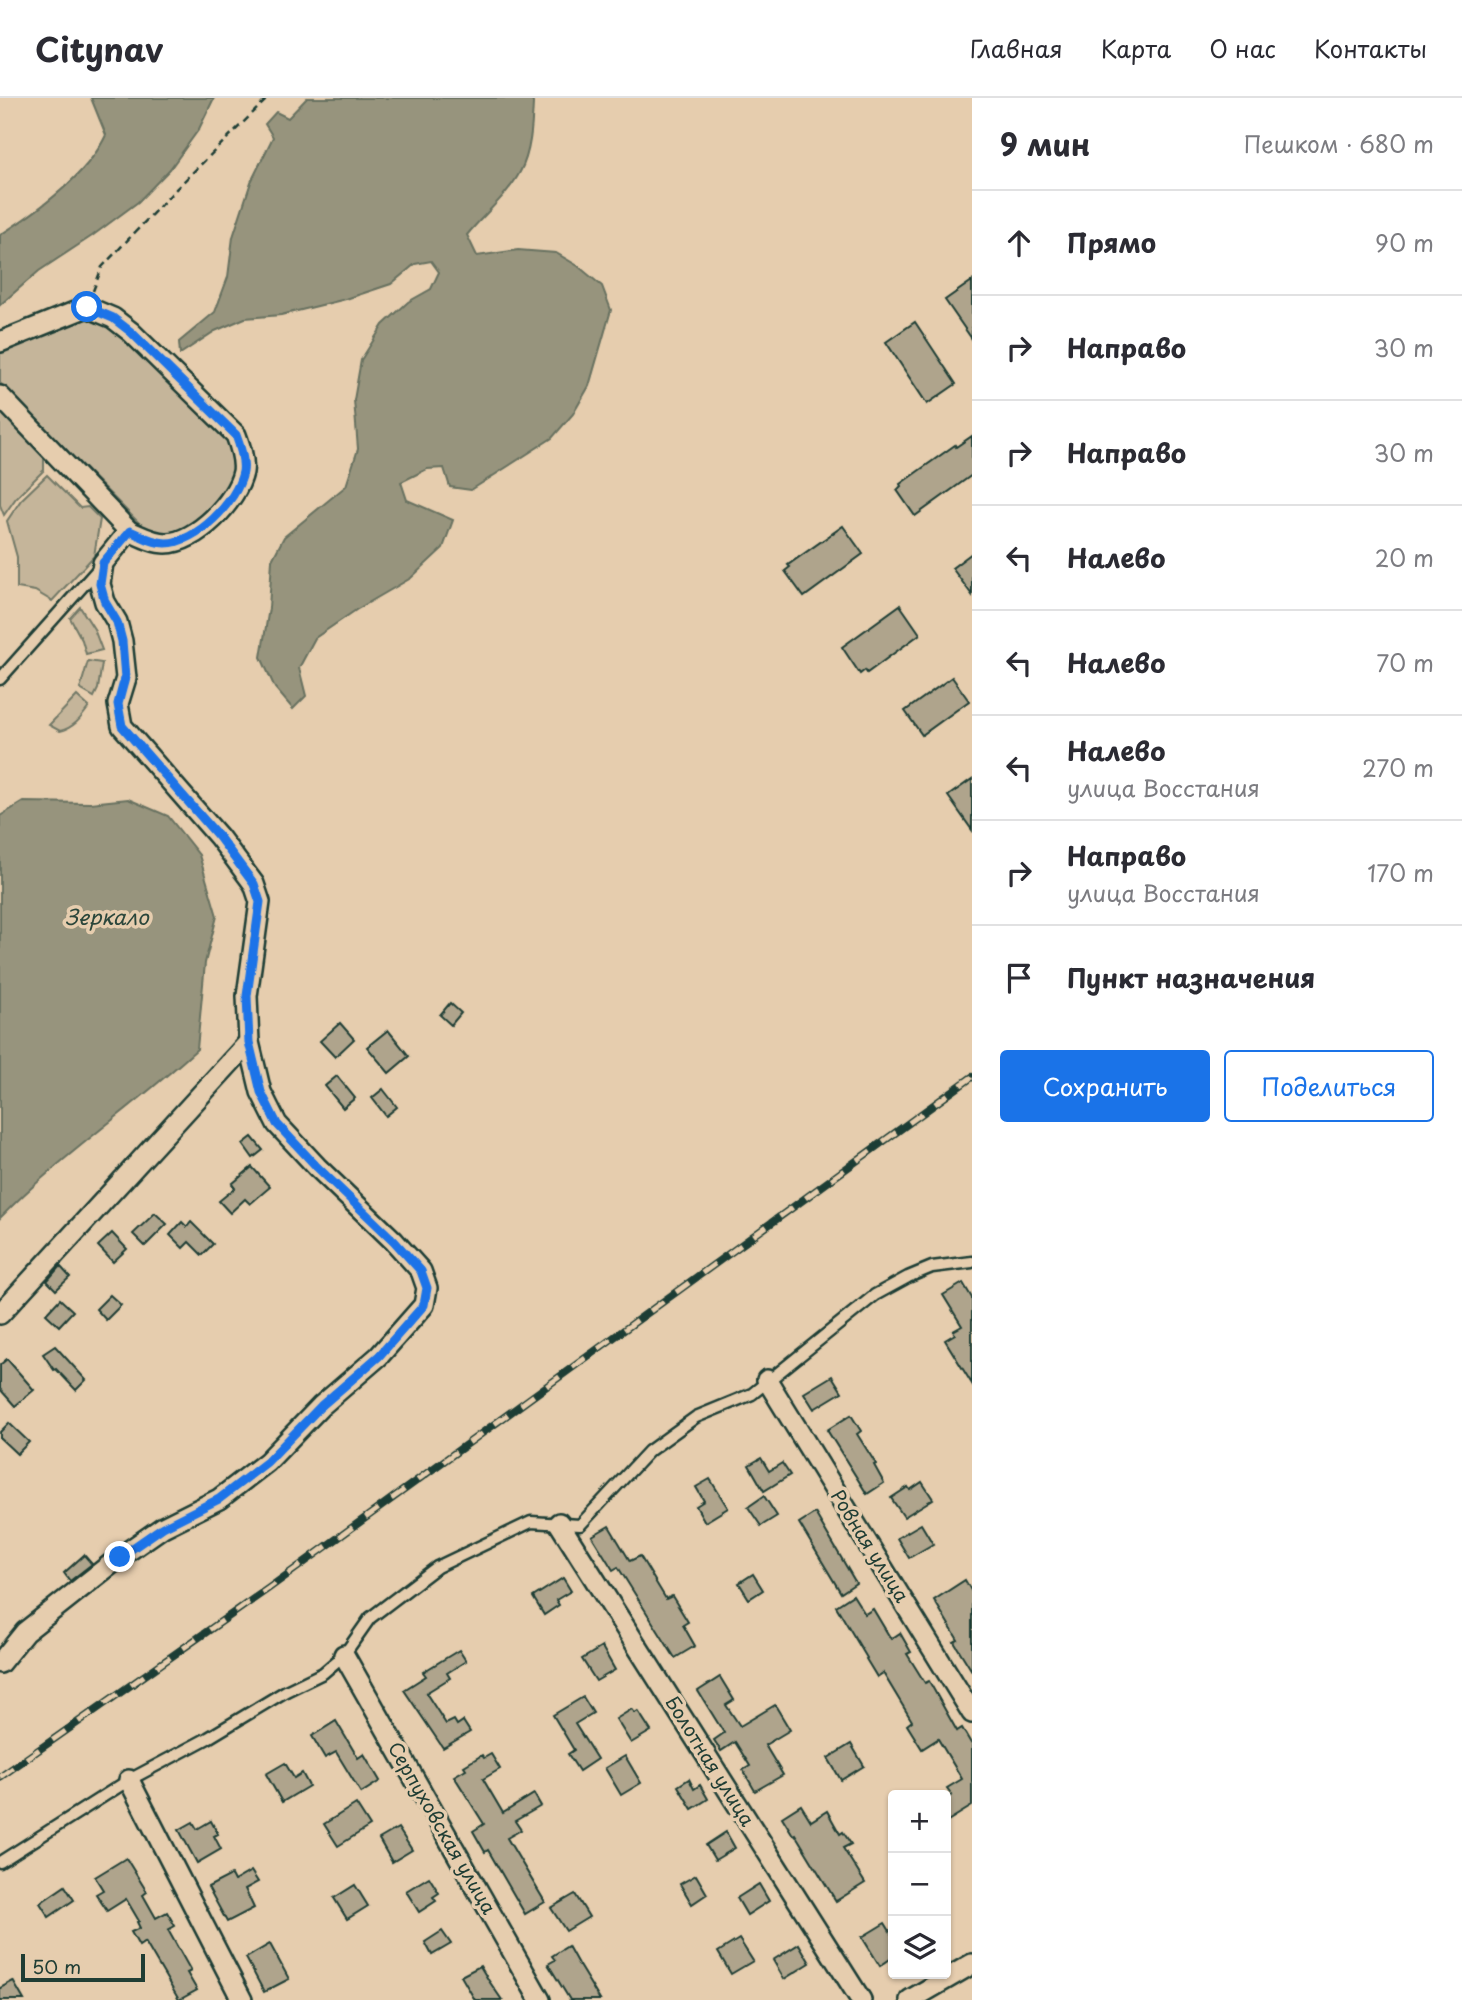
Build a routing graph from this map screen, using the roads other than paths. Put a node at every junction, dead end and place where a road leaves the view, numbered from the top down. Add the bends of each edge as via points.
1 (0, 342) edge
2 (0, 396) edge
3 (130, 531) junction
4 (103, 563) junction
5 (0, 680) edge
6 (249, 1042) junction
7 (972, 1262) edge
8 (0, 1314) edge
9 (767, 1380) junction
10 (559, 1522) junction
11 (344, 1655) junction
12 (0, 1663) edge
13 (972, 1713) edge
14 (129, 1780) junction
15 (0, 1862) edge
16 (972, 1964) edge
17 (242, 2000) edge
18 (540, 2000) edge
19 (861, 2000) edge
20 (910, 2000) edge

1 - 3 street via 87,307 131,332 236,435 244,471 228,502 197,534 167,543
2 - 3 street
3 - 4 street
4 - 5 lane
4 - 6 street via 100,584 117,622 124,660 118,704 122,726 219,837 254,884 260,902 247,996
6 - 8 street
6 - 12 street via 261,1092 277,1124 421,1271 427,1288 424,1305 379,1356 321,1406 267,1462 219,1499 163,1527 120,1557 25,1632
7 - 9 lane via 932,1267 875,1295
9 - 10 lane via 752,1394 696,1417 649,1451 580,1525
9 - 13 street, Ровная улица
10 - 11 lane via 531,1522 437,1567 370,1618
10 - 19 street, Болотная улица
11 - 14 lane via 323,1673
11 - 18 street, Серпуховская улица
14 - 15 lane
14 - 17 street
16 - 20 street

